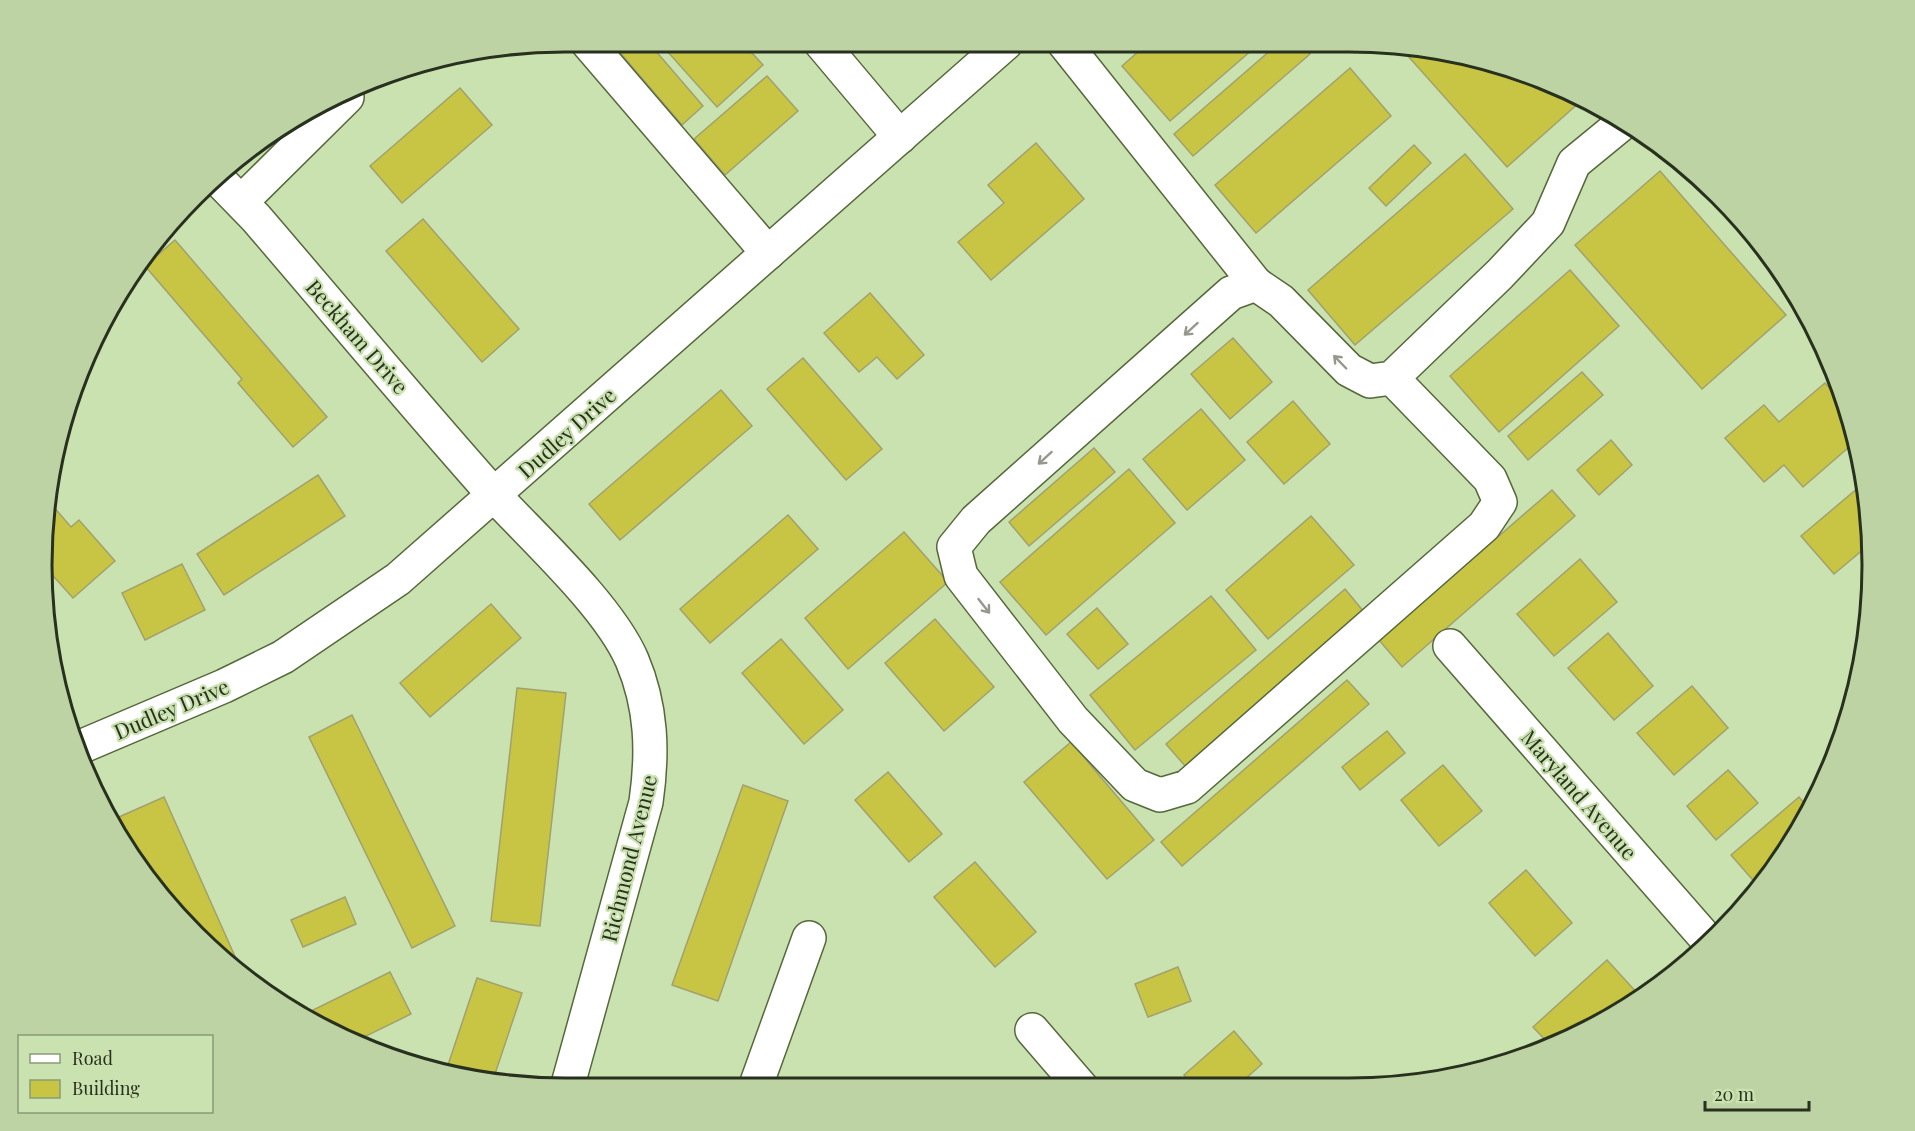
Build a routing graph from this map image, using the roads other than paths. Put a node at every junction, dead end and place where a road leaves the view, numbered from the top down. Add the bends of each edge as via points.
1 (596, 52) edge
2 (828, 52) edge
3 (996, 52) edge
4 (1071, 52) edge
5 (333, 108) edge
6 (1617, 128) edge
7 (900, 137) junction
8 (230, 191) edge
9 (768, 253) junction
10 (1256, 284) junction
11 (1392, 378) junction
12 (495, 495) junction
13 (1450, 646) dead end
14 (86, 745) edge
15 (1704, 936) edge
16 (809, 938) dead end
17 (1032, 1030) dead end
18 (570, 1078) edge
19 (759, 1078) edge
20 (1073, 1078) edge

1 - 9 street
2 - 7 street
3 - 7 street, Dudley Drive
4 - 10 street
5 - 8 street
6 - 11 street via 1574,164 1548,223
7 - 9 street, Dudley Drive
8 - 12 street, Beckham Drive
9 - 12 street, Dudley Drive
11 -> 10 street via 1370,381 1349,370 1281,301
10 -> 11 street via 1231,293 976,520 954,547 961,576 1073,720 1135,785 1160,795 1187,787 1490,518 1500,502 1490,479
12 - 14 street, Dudley Drive via 398,579 283,657
12 - 18 street, Richmond Avenue via 604,615 632,659 648,709 652,760 646,802
13 - 15 street, Maryland Avenue
16 - 19 street
17 - 20 street

